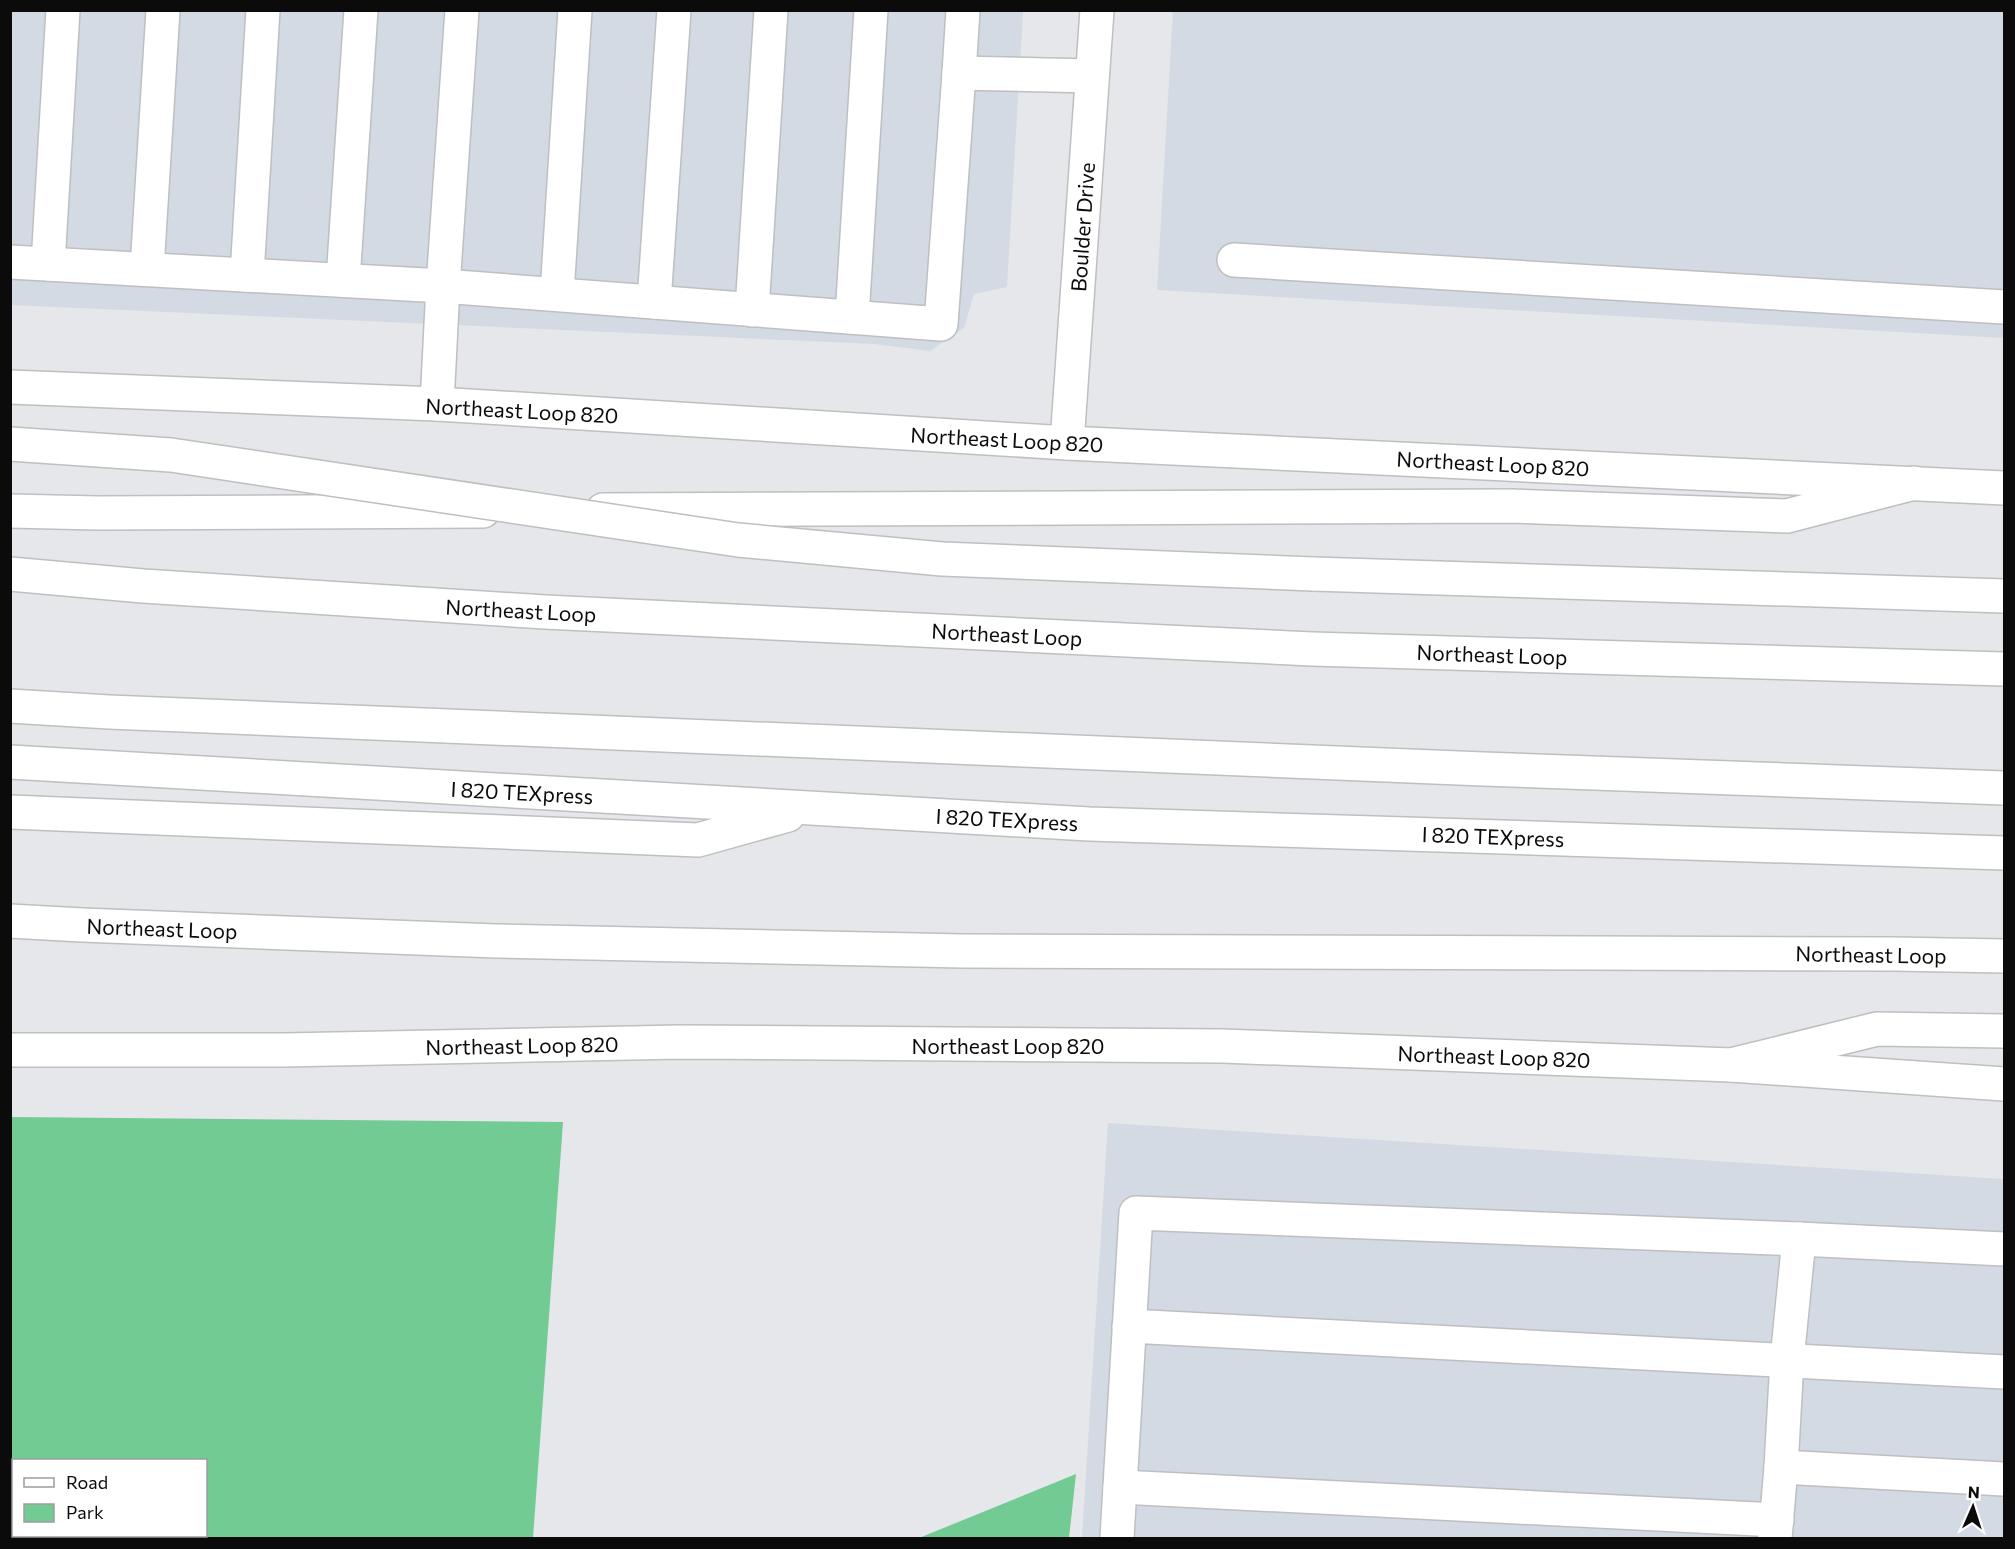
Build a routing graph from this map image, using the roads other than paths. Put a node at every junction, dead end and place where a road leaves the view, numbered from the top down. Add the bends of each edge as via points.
1 (63, 10) edge
2 (164, 10) edge
3 (263, 10) edge
4 (361, 10) edge
5 (462, 10) edge
6 (575, 10) edge
7 (674, 10) edge
8 (771, 10) edge
9 (871, 10) edge
10 (963, 10) edge
11 (1097, 10) edge
12 (959, 73) junction
13 (1092, 76) junction
14 (1234, 260) dead end
15 (10, 262) edge
16 (48, 264) junction
17 (147, 270) junction
18 (246, 275) junction
19 (344, 280) junction
20 (443, 286) junction
21 (557, 294) junction
22 (654, 302) junction
23 (2004, 307) edge
24 (752, 310) junction
25 (852, 317) junction
26 (10, 387) edge
27 (437, 404) junction
28 (1067, 442) junction
29 (10, 444) edge
30 (1914, 483) junction
31 (2004, 488) edge
32 (10, 511) edge
33 (10, 574) edge
34 (2004, 596) edge
35 (2004, 669) edge
36 (10, 706) edge
37 (10, 762) edge
38 (2004, 766) edge
39 (1867, 783) junction
40 (2004, 788) edge
41 (813, 808) junction
42 (10, 812) edge
43 (2004, 853) edge
44 (10, 921) edge
45 (2004, 956) edge
46 (2004, 1031) edge
47 (10, 1050) edge
48 (1731, 1065) junction
49 (2004, 1084) edge
50 (1799, 1239) junction
51 (2004, 1249) edge
52 (1129, 1326) junction
53 (1787, 1360) junction
54 (2004, 1372) edge
55 (1781, 1467) junction
56 (2004, 1479) edge
57 (1120, 1487) junction
58 (1776, 1529) edge
59 (1117, 1539) edge

1 - 16 main road
2 - 17 main road
3 - 18 main road
4 - 19 main road
5 - 20 main road
6 - 21 main road
7 - 22 main road
8 - 24 main road
9 - 25 main road
10 - 12 main road
11 - 13 main road, Boulder Drive
12 - 13 main road
12 - 25 main road via 941,324
13 - 28 main road, Boulder Drive
14 - 23 main road
15 - 16 main road
16 - 17 main road
17 - 18 main road
18 - 19 main road
19 - 20 main road
20 - 21 main road
20 - 27 main road
21 - 22 main road
22 - 24 main road
24 - 25 main road
26 - 27 main road, Northeast Loop 820
27 - 28 main road, Northeast Loop 820
28 - 30 main road, Northeast Loop 820
29 - 34 main road, bridge via 171,455 738,540 942,559
30 - 31 main road, Northeast Loop 820
30 - 32 main road via 1787,516 1511,506
33 - 35 main road, Northeast Loop via 545,612 1312,649
36 - 39 main road
37 - 41 main road, I 820 TEXpress
38 - 39 main road
39 - 40 main road
41 - 42 main road via 698,840
41 - 43 main road, I 820 TEXpress via 1089,824
44 - 45 main road, Northeast Loop via 496,941 963,951
46 - 48 main road via 1877,1029
47 - 48 main road, Northeast Loop 820 via 283,1050 680,1042 1210,1046
48 - 49 main road, Northeast Loop 820
50 - 51 main road
50 - 52 main road via 1136,1213
50 - 53 main road
52 - 53 main road
52 - 57 main road
53 - 54 main road
53 - 55 main road
55 - 56 main road
55 - 58 main road
57 - 58 main road
57 - 59 main road

